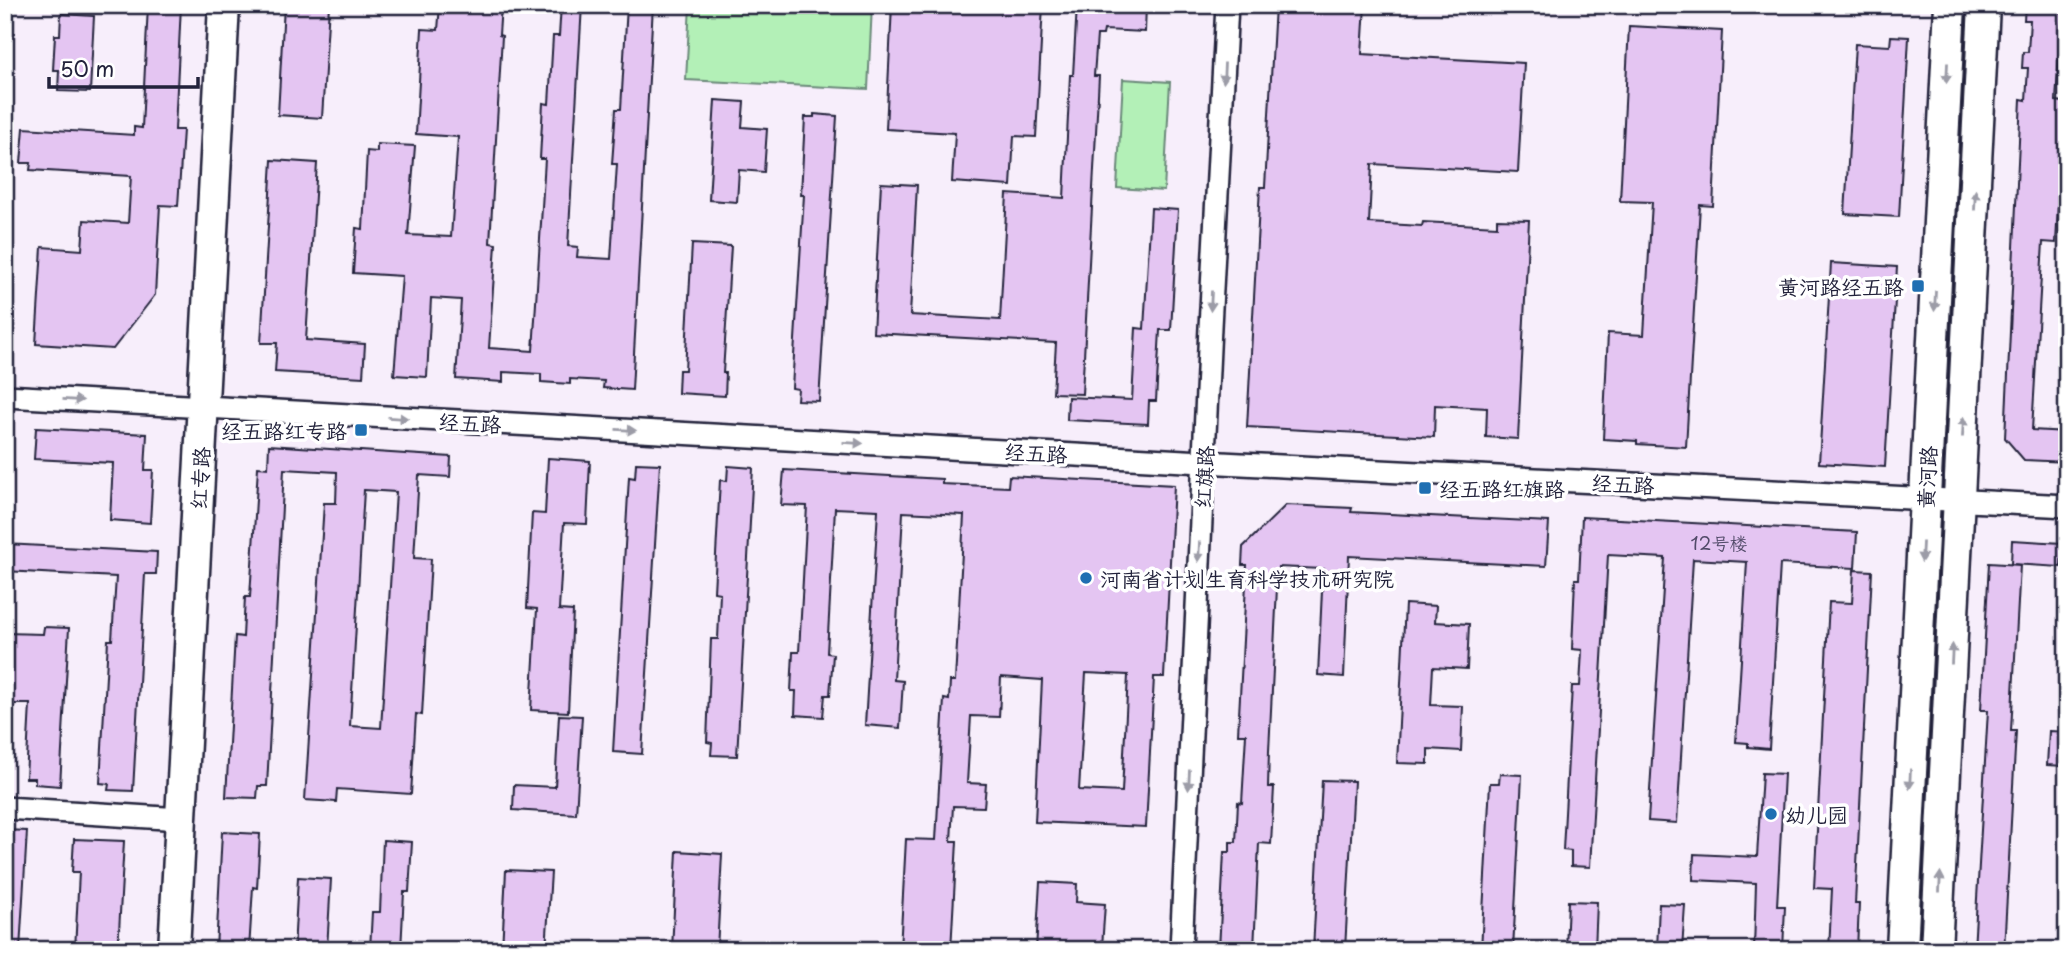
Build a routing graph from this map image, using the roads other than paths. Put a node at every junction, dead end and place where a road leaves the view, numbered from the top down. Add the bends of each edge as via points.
1 (224, 5) edge
2 (1227, 5) edge
3 (1950, 5) edge
4 (1984, 5) edge
5 (5, 396) edge
6 (203, 407) junction
7 (1203, 461) junction
8 (1925, 499) junction
9 (1959, 500) junction
10 (2067, 506) edge
11 (5, 808) edge
12 (181, 819) junction
13 (174, 950) edge
14 (1181, 950) edge
15 (1902, 950) edge
16 (1936, 950) edge

1 - 6 main road, 红专路
2 -> 7 street, 红旗路
3 -> 8 main road, 黄河路
9 -> 4 main road, 黄河路
5 -> 6 street, 经五路
6 -> 7 street, 经五路
6 - 12 main road, 红专路
7 - 8 street, 经五路
7 -> 14 street, 红旗路
8 - 9 street, 经五路
8 -> 15 main road, 黄河路
9 - 10 street, 经五路
16 -> 9 main road, 黄河路
11 - 12 street
12 - 13 main road, 红专路

